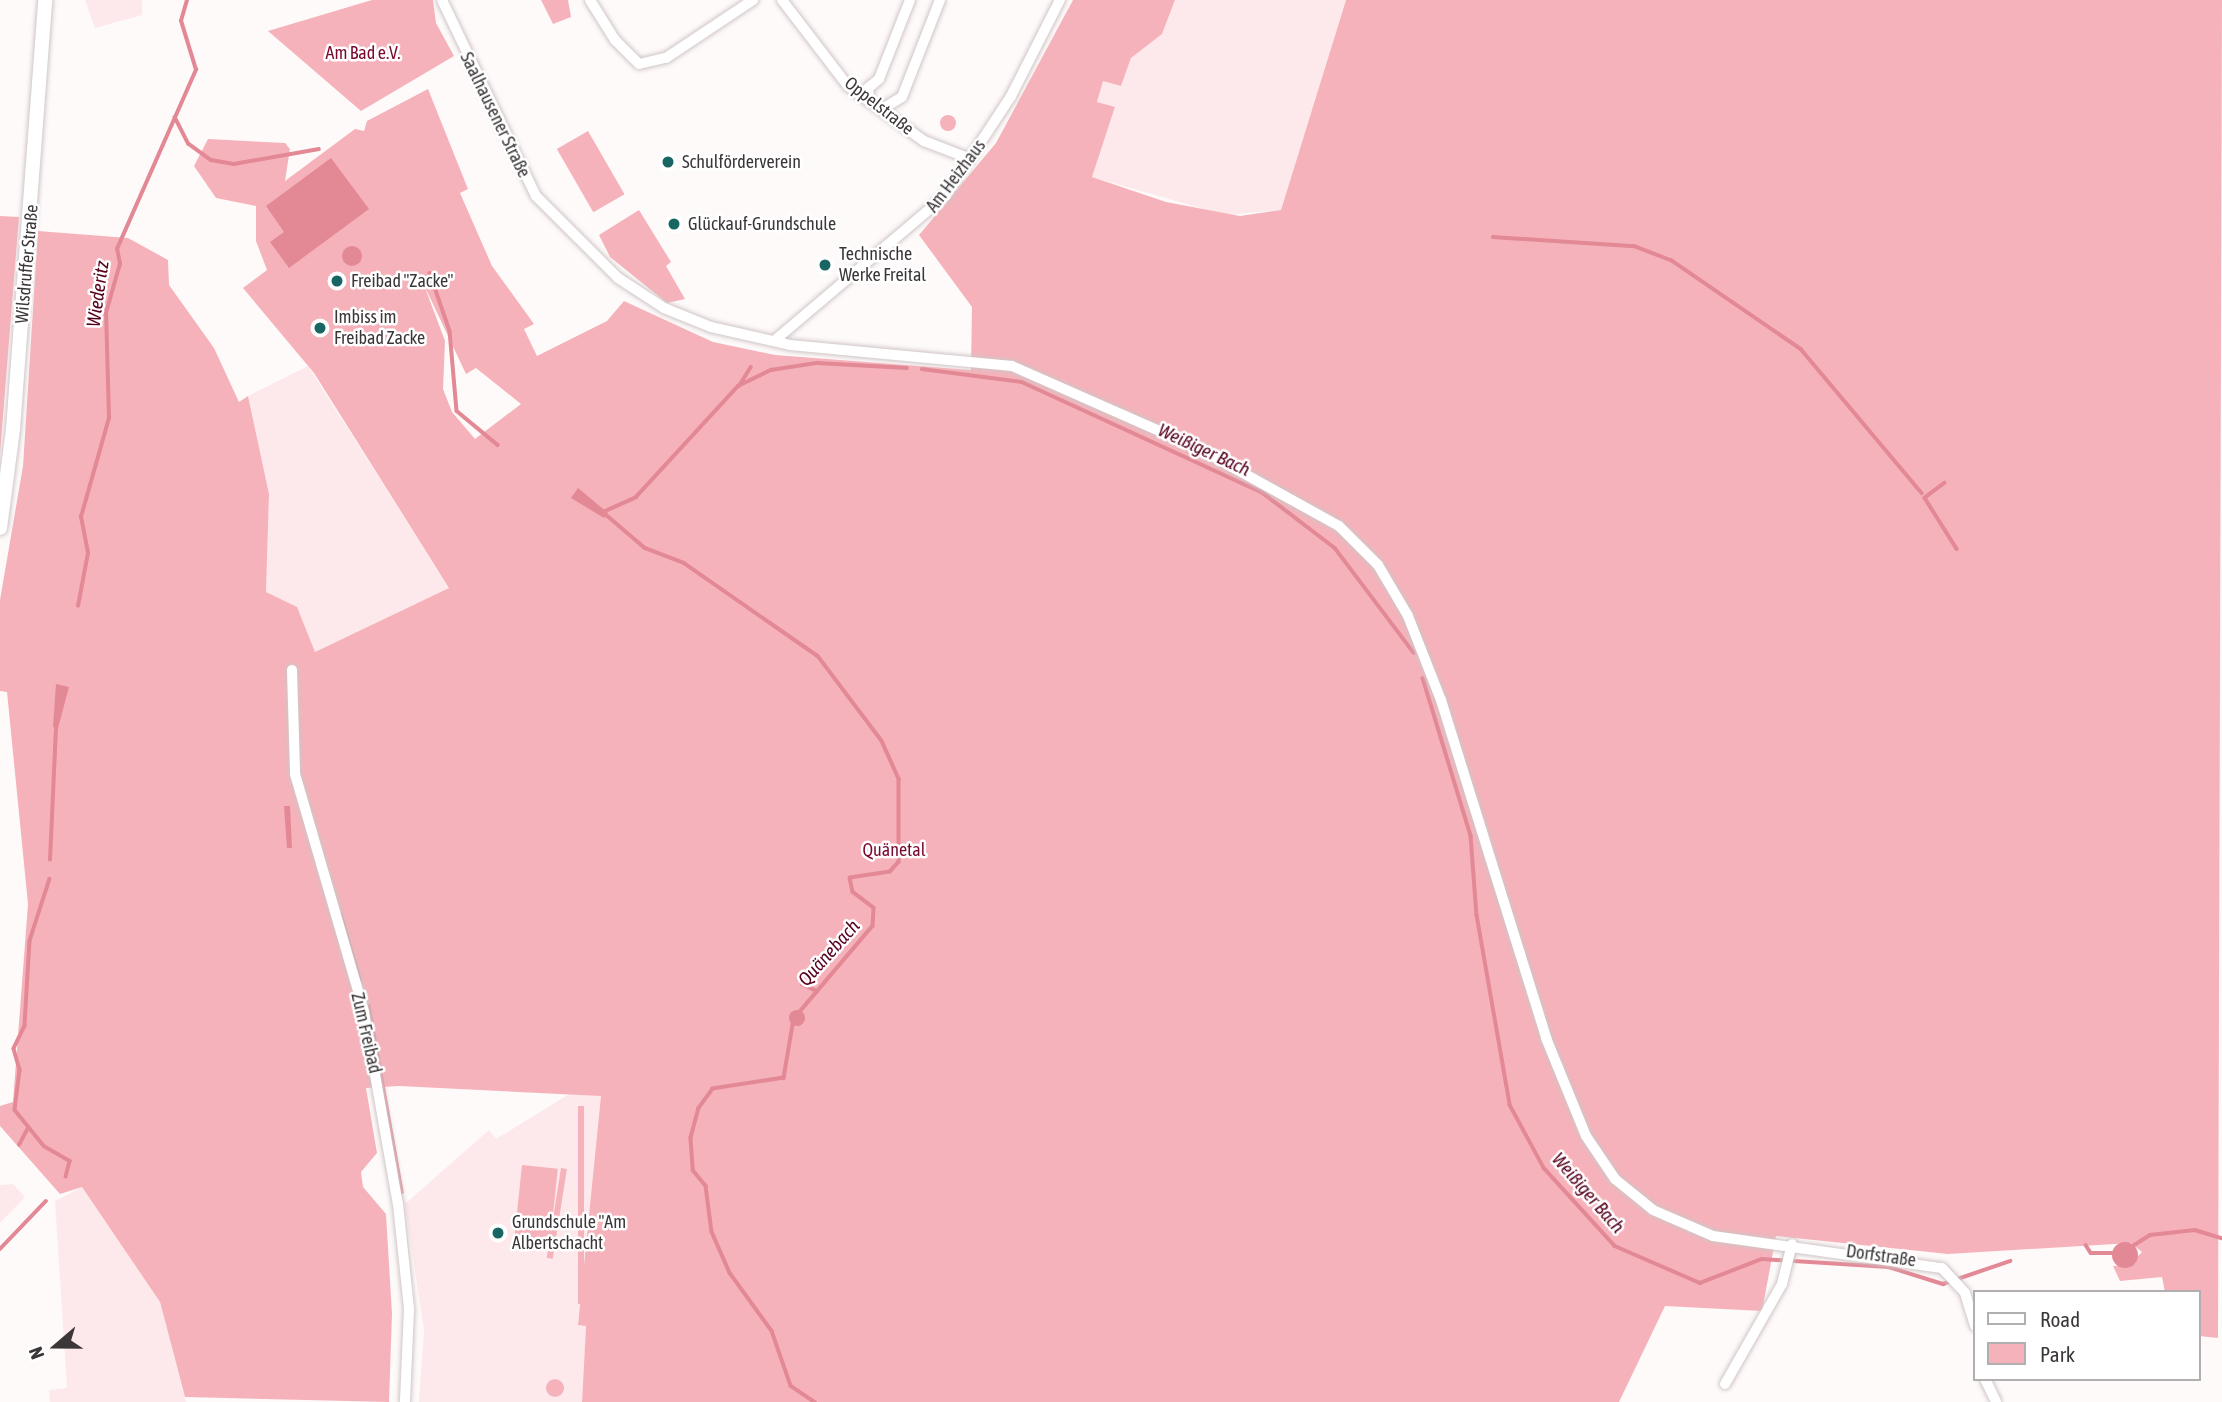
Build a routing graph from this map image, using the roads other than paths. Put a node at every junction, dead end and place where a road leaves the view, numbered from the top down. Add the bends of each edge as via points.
1 (45, 0) edge
2 (442, 0) edge
3 (590, 0) edge
4 (753, 0) edge
5 (782, 0) edge
6 (910, 0) edge
7 (940, 0) edge
8 (1060, 0) edge
9 (869, 99) junction
10 (883, 109) junction
11 (968, 158) junction
12 (774, 341) junction
13 (0, 528) edge
14 (292, 670) dead end
15 (1792, 1244) junction
16 (1974, 1323) edge
17 (1986, 1381) edge
18 (1725, 1384) dead end
19 (405, 1402) edge
20 (1996, 1402) edge

1 - 13 main road, Wilsdruffer Straße via 15,415
2 - 12 street, Saalhausener Straße via 512,157 567,232 618,278 671,312
3 - 4 street via 615,40 639,64 666,58
5 - 9 street, Oppelstraße via 848,86
6 - 9 street via 879,79 868,88
7 - 10 street via 902,97
8 - 11 street, Am Heizhaus via 1006,106
9 - 10 street, Oppelstraße
10 - 11 street, Oppelstraße via 924,141
11 - 12 street, Am Heizhaus via 932,211
12 - 15 street, Saalhausener Straße via 1012,366 1196,447 1339,526 1378,565 1408,616 1441,699 1534,1002 1586,1136 1615,1179 1682,1226 1713,1236
14 - 19 street, Zum Freibad via 295,774 363,1012 398,1204 409,1320
15 - 16 street, Dorfstraße via 1923,1262 1945,1272 1958,1285
15 - 18 street via 1790,1259
17 - 20 street

